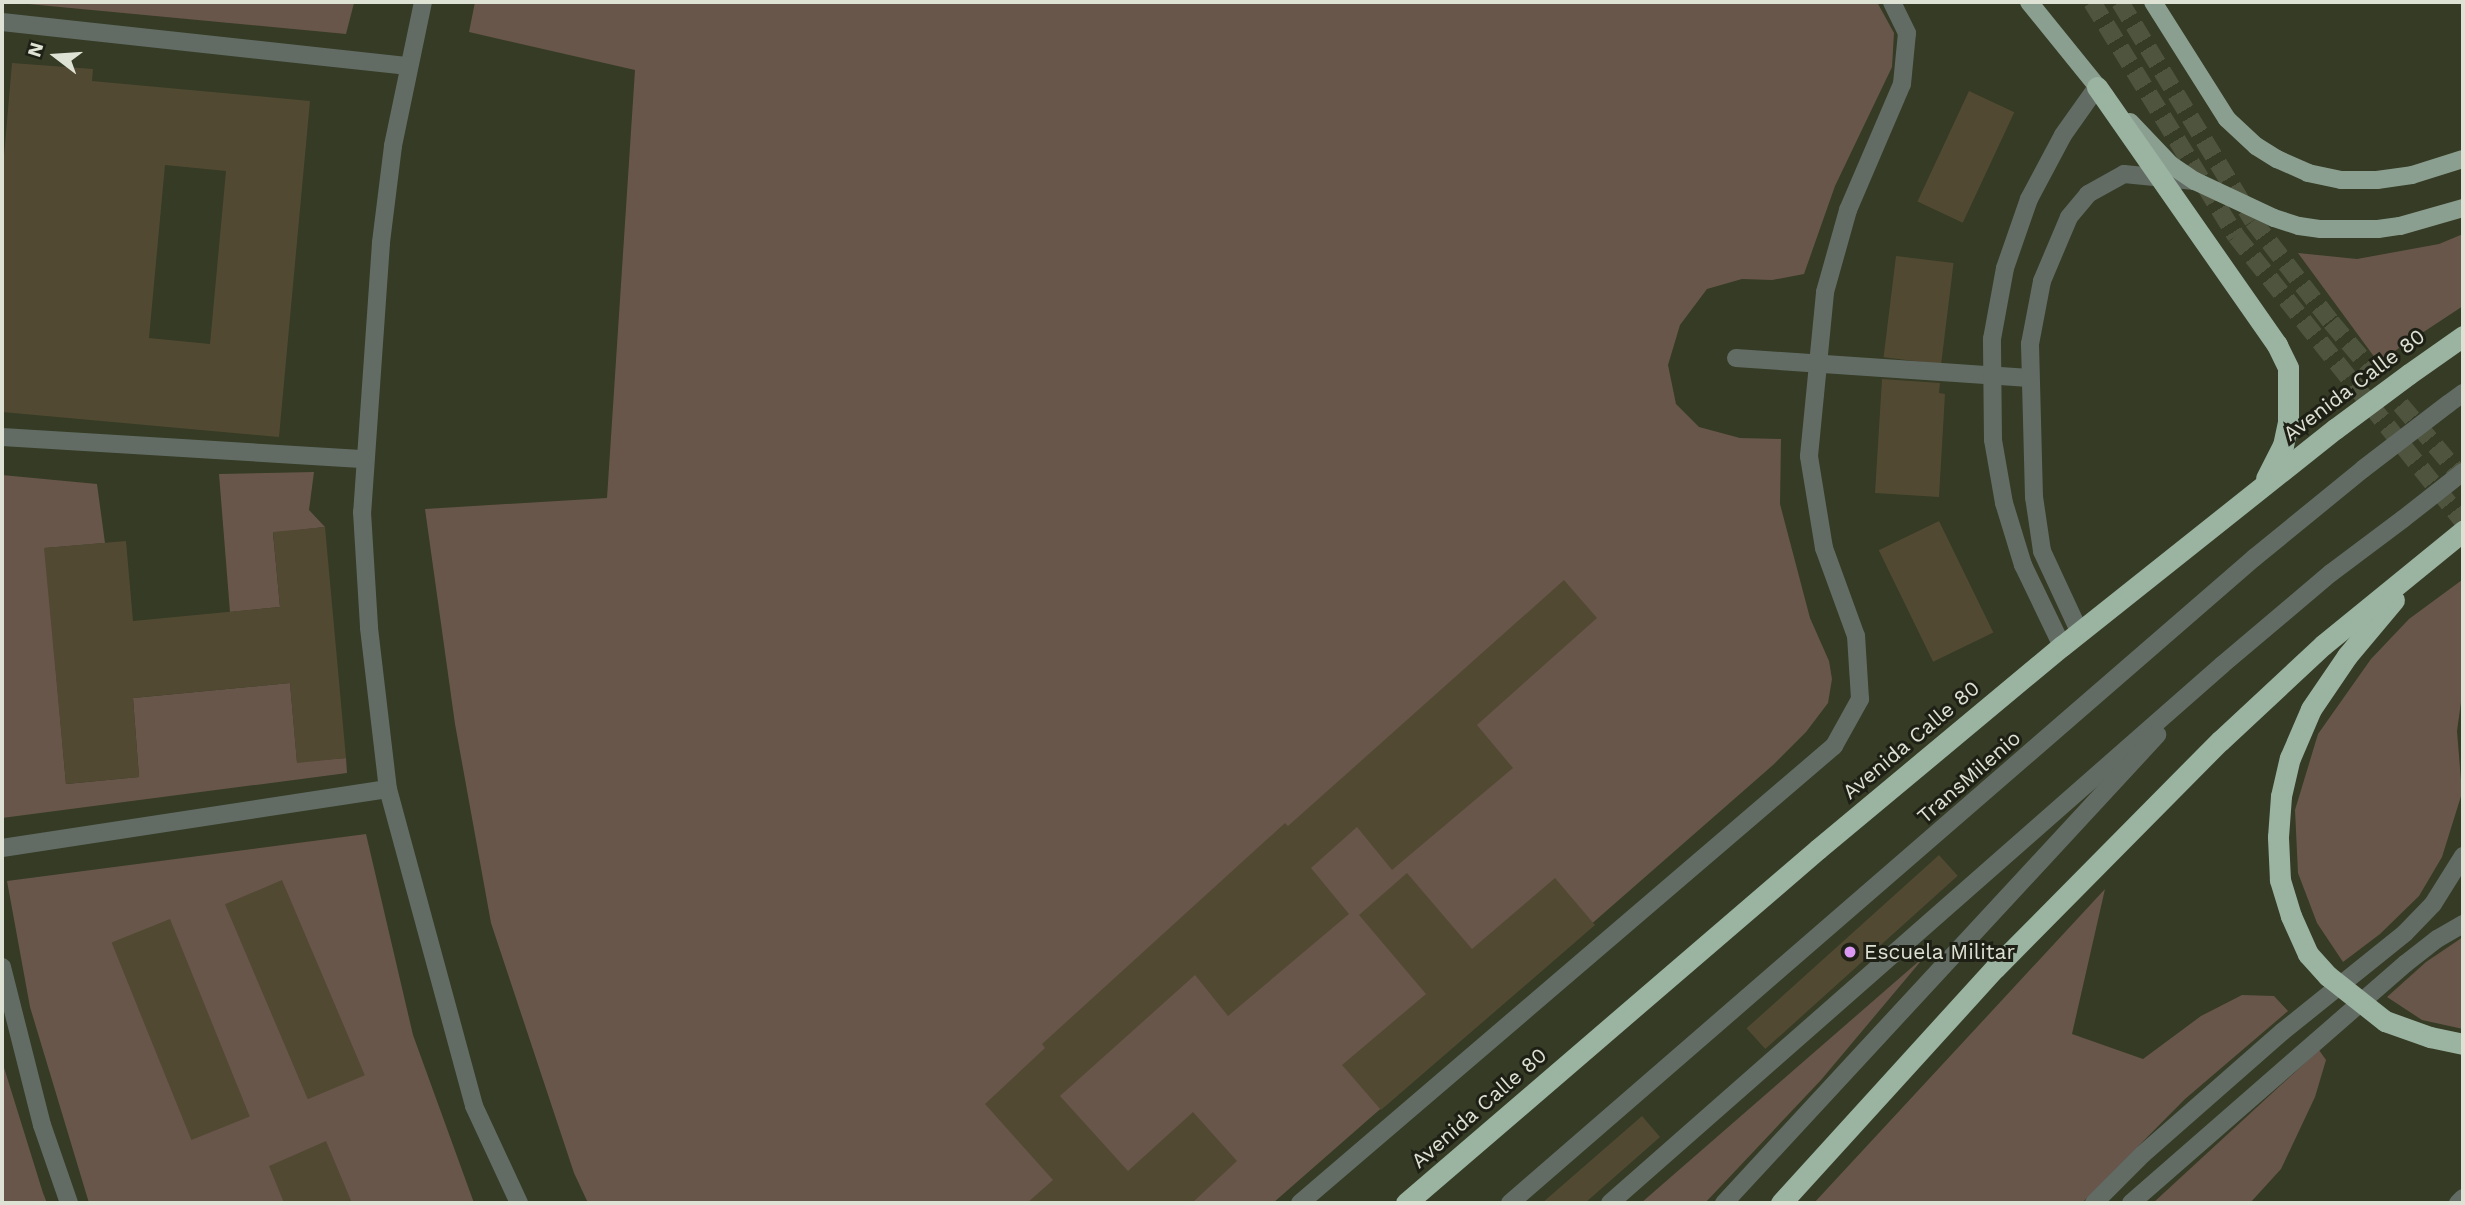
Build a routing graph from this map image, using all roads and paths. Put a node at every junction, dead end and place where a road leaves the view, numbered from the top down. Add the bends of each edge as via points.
1 (423, 2) edge
2 (1892, 2) edge
3 (2029, 2) edge
4 (2153, 2) edge
5 (2, 22) edge
6 (409, 65) junction
7 (2098, 87) junction
8 (2463, 159) edge
9 (2162, 176) junction
10 (2195, 181) junction
11 (2463, 208) edge
12 (2463, 336) edge
13 (1736, 358) dead end
14 (1817, 364) junction
15 (1990, 375) junction
16 (2029, 378) junction
17 (2463, 393) edge
18 (2, 437) edge
19 (365, 459) junction
20 (2463, 472) edge
21 (2261, 486) junction
22 (2463, 531) edge
23 (2439, 548) junction
24 (2080, 633) junction
25 (2062, 646) junction
26 (2222, 665) junction
27 (387, 789) junction
28 (2, 848) edge
29 (2463, 856) edge
30 (2463, 924) edge
31 (2, 967) edge
32 (2463, 1044) edge
33 (2463, 1198) edge
34 (69, 1203) edge
35 (519, 1203) edge
36 (1300, 1203) edge
37 (1406, 1203) edge
38 (1510, 1203) edge
39 (1609, 1203) edge
40 (1724, 1203) edge
41 (1781, 1203) edge
42 (2094, 1203) edge
43 (2131, 1203) edge
44 (2458, 1203) edge

1 - 6 street
2 - 14 street via 1907,33 1902,84 1848,210 1825,292
3 - 7 main road
4 - 8 main road via 2227,120 2277,159 2341,180 2377,180 2413,175
5 - 6 street
6 - 19 street via 381,243
7 - 9 highway
7 - 10 main road via 2171,165
7 - 15 street via 2079,109 2045,167 2016,233 1998,303
9 - 10 street
9 - 16 street via 2123,174 2088,194 2069,217 2042,281 2030,344
9 - 21 highway via 2288,368 2288,422 2278,457
10 - 11 main road via 2274,218 2321,229 2400,226
12 - 21 highway, Avenida Calle 80, bridge
13 - 14 street
14 - 15 street
14 - 36 street via 1809,456 1824,548 1856,636 1860,699 1834,746
15 - 16 street
15 - 25 street via 1993,440 2004,503 2023,565
16 - 24 street via 2034,498 2042,551
17 - 38 street, TransMilenio, bridge via 2254,558
18 - 19 street
19 - 27 street via 362,512 368,615
20 - 26 street, bridge via 2330,573
21 - 24 highway, Avenida Calle 80
22 - 23 highway
23 - 32 highway, bridge via 2347,656 2311,709 2290,758 2281,796 2278,860 2285,900 2308,954 2328,976 2385,1021
23 - 41 highway via 2323,645 2101,859
24 - 25 highway, Avenida Calle 80
25 - 37 highway, Avenida Calle 80
26 - 39 street
26 - 40 street
27 - 28 street
27 - 35 street via 474,1106
29 - 42 street via 2433,904 2405,933 2282,1032
30 - 43 street via 2395,972
31 - 34 street via 42,1125
33 - 44 street

